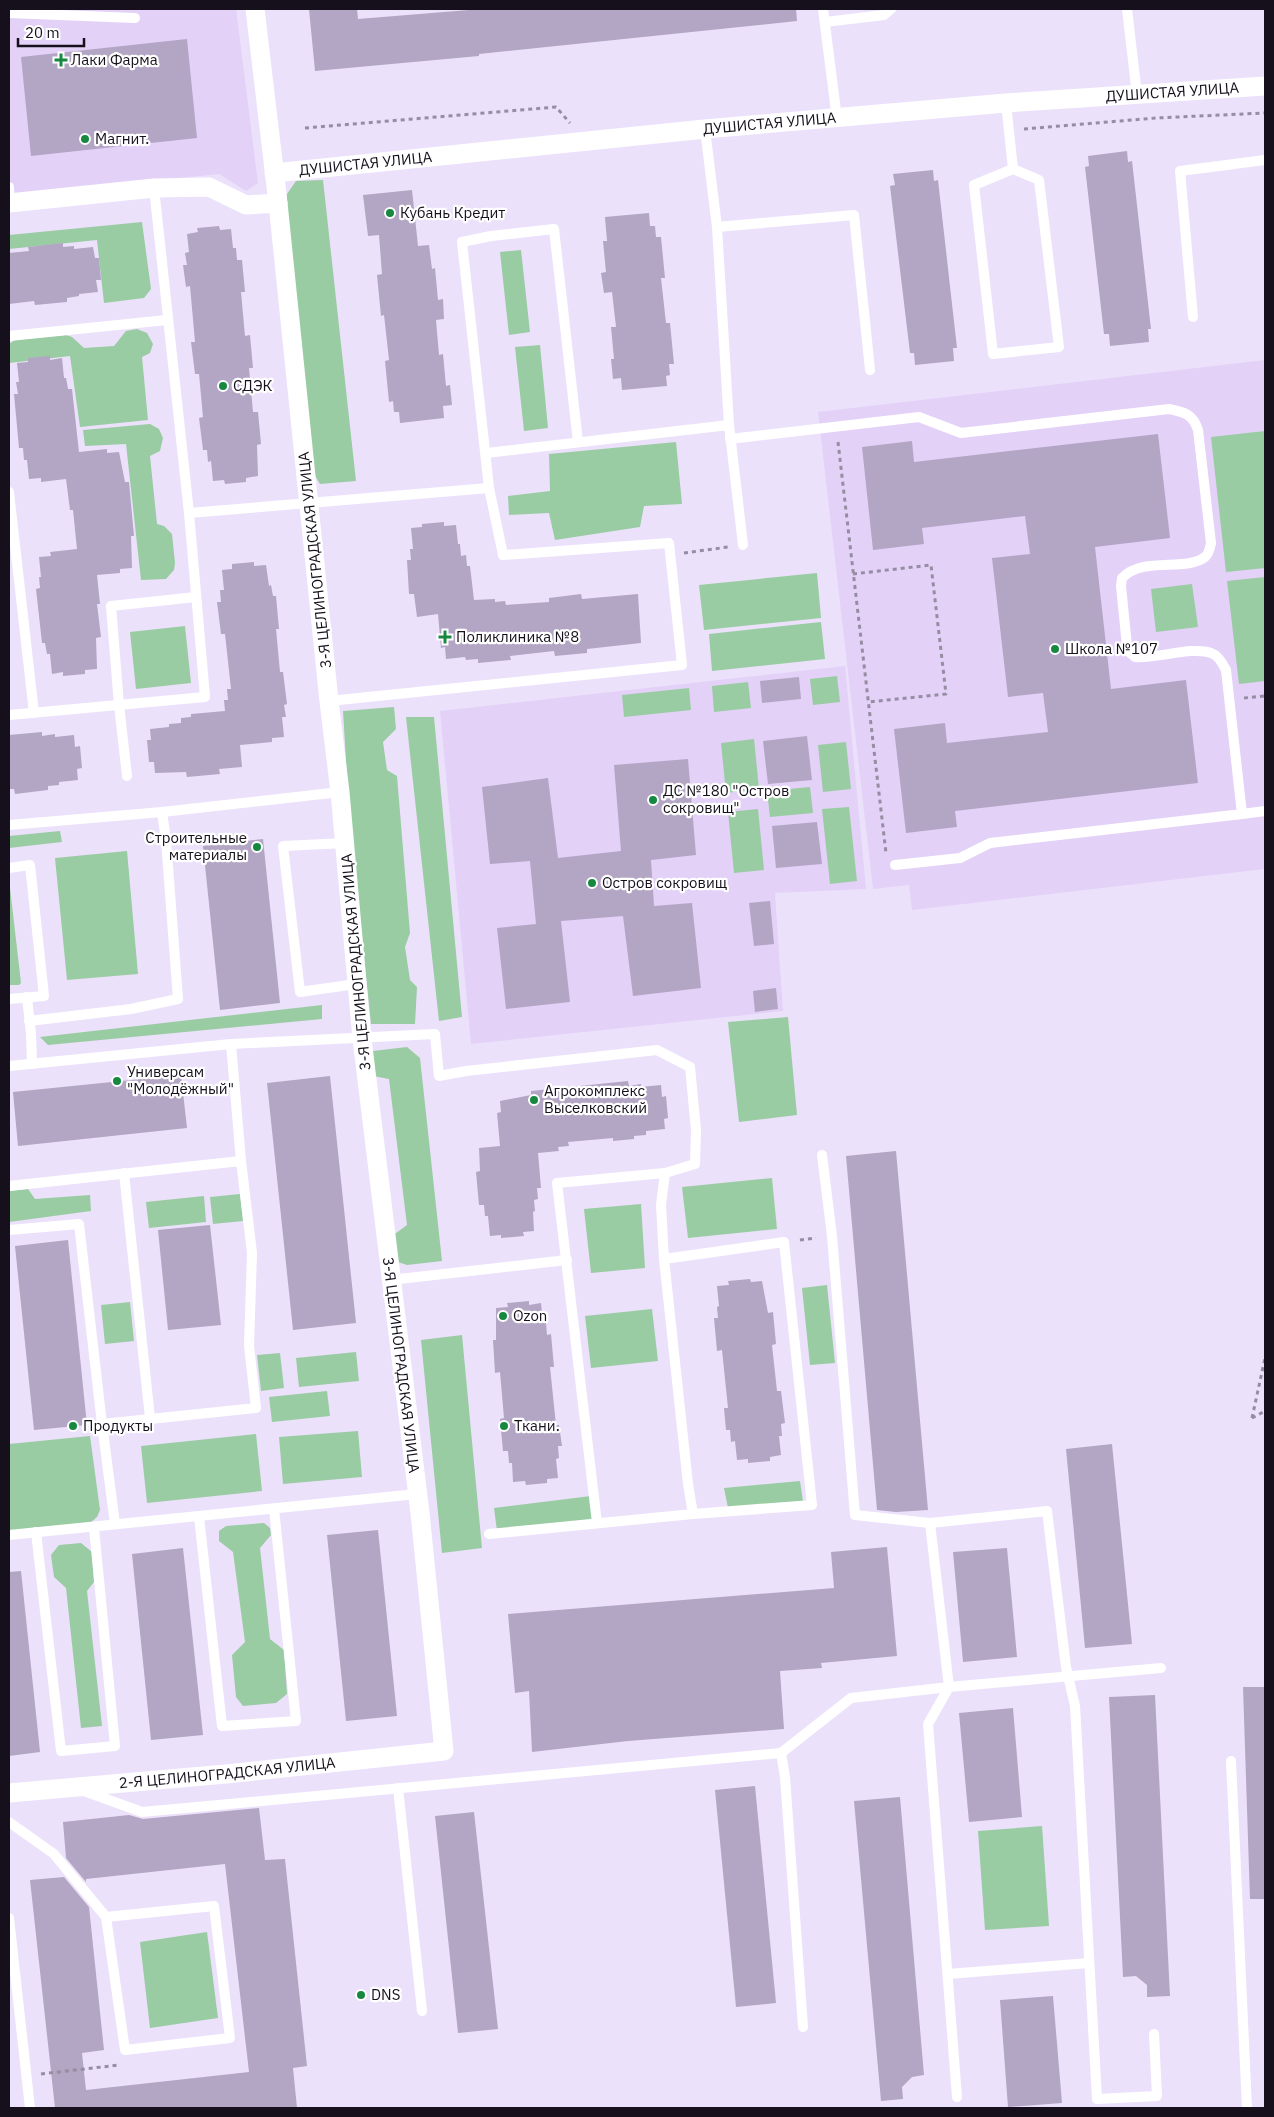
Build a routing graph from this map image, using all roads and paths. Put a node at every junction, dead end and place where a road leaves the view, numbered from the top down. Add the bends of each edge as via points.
1 (256, 9) edge
2 (823, 9) edge
3 (890, 9) edge
4 (1127, 9) edge
5 (9, 14) edge
6 (135, 18) dead end
7 (825, 22) junction
8 (1265, 86) edge
9 (1137, 95) junction
10 (1006, 104) junction
11 (1265, 113) edge
12 (836, 119) junction
13 (305, 128) dead end
14 (705, 129) junction
15 (1009, 130) junction
16 (586, 140) junction
17 (1265, 160) edge
18 (1013, 168) junction
19 (274, 173) junction
20 (154, 188) junction
21 (9, 198) edge
22 (278, 202) junction
23 (717, 227) junction
24 (1194, 317) dead end
25 (167, 320) junction
26 (9, 336) edge
27 (870, 370) dead end
28 (729, 425) junction
29 (837, 427) junction
30 (730, 439) junction
31 (578, 442) junction
32 (487, 453) junction
33 (489, 488) junction
34 (9, 492) edge
35 (309, 504) junction
36 (189, 513) junction
37 (743, 545) joint
38 (670, 555) junction
39 (853, 574) junction
40 (196, 597) junction
41 (329, 701) junction
42 (868, 702) junction
43 (119, 705) junction
44 (34, 713) junction
45 (9, 715) edge
46 (128, 776) dead end
47 (340, 792) junction
48 (1265, 811) edge
49 (162, 812) junction
50 (1242, 814) junction
51 (9, 825) edge
52 (345, 843) junction
53 (895, 866) joint
54 (9, 868) edge
55 (356, 984) junction
56 (27, 997) junction
57 (9, 999) edge
58 (29, 1021) junction
59 (362, 1038) junction
60 (231, 1044) junction
61 (32, 1064) junction
62 (9, 1066) edge
63 (822, 1155) dead end
64 (241, 1161) junction
65 (665, 1172) junction
66 (124, 1173) junction
67 (9, 1186) edge
68 (9, 1230) edge
69 (832, 1236) junction
70 (784, 1242) junction
71 (664, 1258) junction
72 (567, 1260) junction
73 (390, 1280) junction
74 (1265, 1358) edge
75 (1265, 1411) edge
76 (150, 1418) junction
77 (102, 1424) junction
78 (417, 1494) junction
79 (274, 1509) junction
80 (693, 1514) junction
81 (199, 1517) junction
82 (597, 1523) junction
83 (930, 1523) junction
84 (115, 1524) junction
85 (94, 1528) junction
86 (36, 1532) junction
87 (489, 1534) dead end
88 (9, 1535) edge
89 (1160, 1668) dead end
90 (1068, 1677) junction
91 (950, 1687) junction
92 (444, 1751) joint
93 (781, 1753) junction
94 (1230, 1761) dead end
95 (74, 1787) junction
96 (398, 1788) junction
97 (9, 1793) edge
98 (9, 1822) edge
99 (106, 1917) junction
100 (9, 1918) edge
101 (1089, 1963) junction
102 (948, 1974) junction
103 (422, 2011) dead end
104 (802, 2027) dead end
105 (1154, 2034) dead end
106 (125, 2050) junction
107 (27, 2076) junction
108 (958, 2097) dead end
109 (1096, 2103) edge
110 (30, 2108) edge
111 (1247, 2108) edge

1 - 19 street, 3-Я ЦЕЛИНОГРАДСКАЯ УЛИЦА
2 - 7 lane
3 - 7 lane via 884,15
4 - 9 lane
5 - 6 lane
7 - 12 lane
8 - 9 street, ДУШИСТАЯ УЛИЦА
9 - 10 street, ДУШИСТАЯ УЛИЦА
10 - 12 street, ДУШИСТАЯ УЛИЦА
10 - 15 lane
11 - 15 path
12 - 14 street, ДУШИСТАЯ УЛИЦА
13 - 16 path via 556,107
14 - 16 street, ДУШИСТАЯ УЛИЦА
14 - 23 lane
15 - 18 lane
16 - 19 street, ДУШИСТАЯ УЛИЦА
17 - 24 lane via 1180,171
18 - 18 lane via 1039,180 1059,347 992,354 974,185
19 - 22 street, 3-Я ЦЕЛИНОГРАДСКАЯ УЛИЦА
20 - 21 street
20 - 22 street via 209,187 246,205
20 - 25 lane
22 - 35 street, 3-Я ЦЕЛИНОГРАДСКАЯ УЛИЦА
23 - 27 lane via 854,214
23 - 28 lane
25 - 26 lane
25 - 36 lane
28 - 30 lane
28 - 31 lane
29 - 30 lane
29 - 39 path
29 - 50 lane via 919,417 962,433 1169,409 1184,412 1195,419 1210,550 1196,561 1134,569 1122,578 1127,646 1135,657 1196,651 1211,653 1221,661 1226,670
30 - 37 lane
31 - 32 lane
31 - 32 lane via 554,229 491,236 462,242
32 - 33 lane
33 - 35 lane
33 - 38 lane via 503,555 669,543
34 - 44 lane
35 - 36 lane
35 - 41 street, 3-Я ЦЕЛИНОГРАДСКАЯ УЛИЦА
36 - 40 lane
37 - 38 path
38 - 41 lane via 682,665
39 - 42 path
39 - 42 path via 931,565 946,694
40 - 43 lane via 111,606
40 - 43 lane via 205,697
41 - 47 street, 3-Я ЦЕЛИНОГРАДСКАЯ УЛИЦА
42 - 53 path via 887,866
43 - 44 lane
43 - 46 lane
44 - 45 lane
47 - 49 lane
47 - 52 street, 3-Я ЦЕЛИНОГРАДСКАЯ УЛИЦА
48 - 50 lane
49 - 51 lane
49 - 58 lane via 178,999 131,1009
50 - 53 lane via 990,843 960,858
52 - 55 street, 3-Я ЦЕЛИНОГРАДСКАЯ УЛИЦА
52 - 55 lane via 283,846 300,992
54 - 56 lane via 30,865 44,996
55 - 59 street, 3-Я ЦЕЛИНОГРАДСКАЯ УЛИЦА
56 - 57 lane
56 - 58 lane
58 - 61 lane
59 - 60 lane
59 - 65 lane via 435,1034 439,1076 466,1070 657,1050 690,1067 696,1130 695,1164
59 - 73 street, 3-Я ЦЕЛИНОГРАДСКАЯ УЛИЦА
60 - 61 lane
60 - 64 lane
61 - 62 lane
63 - 69 lane
64 - 66 lane
64 - 76 lane via 252,1253 249,1346 256,1408
65 - 71 lane via 662,1205
65 - 72 lane via 557,1183
66 - 67 lane
66 - 76 lane
68 - 77 lane via 79,1224
69 - 70 path
69 - 83 lane via 855,1515
70 - 71 lane
70 - 80 lane via 812,1505
71 - 80 lane
72 - 73 lane
72 - 82 lane
73 - 78 street, 3-Я ЦЕЛИНОГРАДСКАЯ УЛИЦА
74 - 75 path via 1252,1418
76 - 77 lane
77 - 84 lane
78 - 79 lane
78 - 92 street, 3-Я ЦЕЛИНОГРАДСКАЯ УЛИЦА
79 - 81 lane
79 - 81 lane via 296,1721 222,1726
80 - 82 lane
81 - 84 lane
82 - 87 lane
83 - 90 lane via 1047,1512
83 - 91 lane
84 - 85 lane
85 - 86 lane
85 - 86 lane via 115,1746 61,1751
86 - 88 lane
89 - 90 lane
90 - 91 lane
90 - 101 lane via 1074,1706
91 - 93 lane via 851,1698
91 - 102 lane via 928,1724
92 - 95 street, 2-Я ЦЕЛИНОГРАДСКАЯ УЛИЦА
93 - 96 lane
93 - 104 lane
94 - 111 lane
95 - 96 lane via 142,1812
95 - 97 street, 2-Я ЦЕЛИНОГРАДСКАЯ УЛИЦА
96 - 103 lane
98 - 99 lane via 54,1854
99 - 106 lane
99 - 106 lane via 214,1906 230,2038
100 - 107 lane
101 - 102 lane
101 - 109 lane
102 - 108 lane
105 - 109 lane via 1158,2096
106 - 107 path via 122,2064
107 - 110 lane

